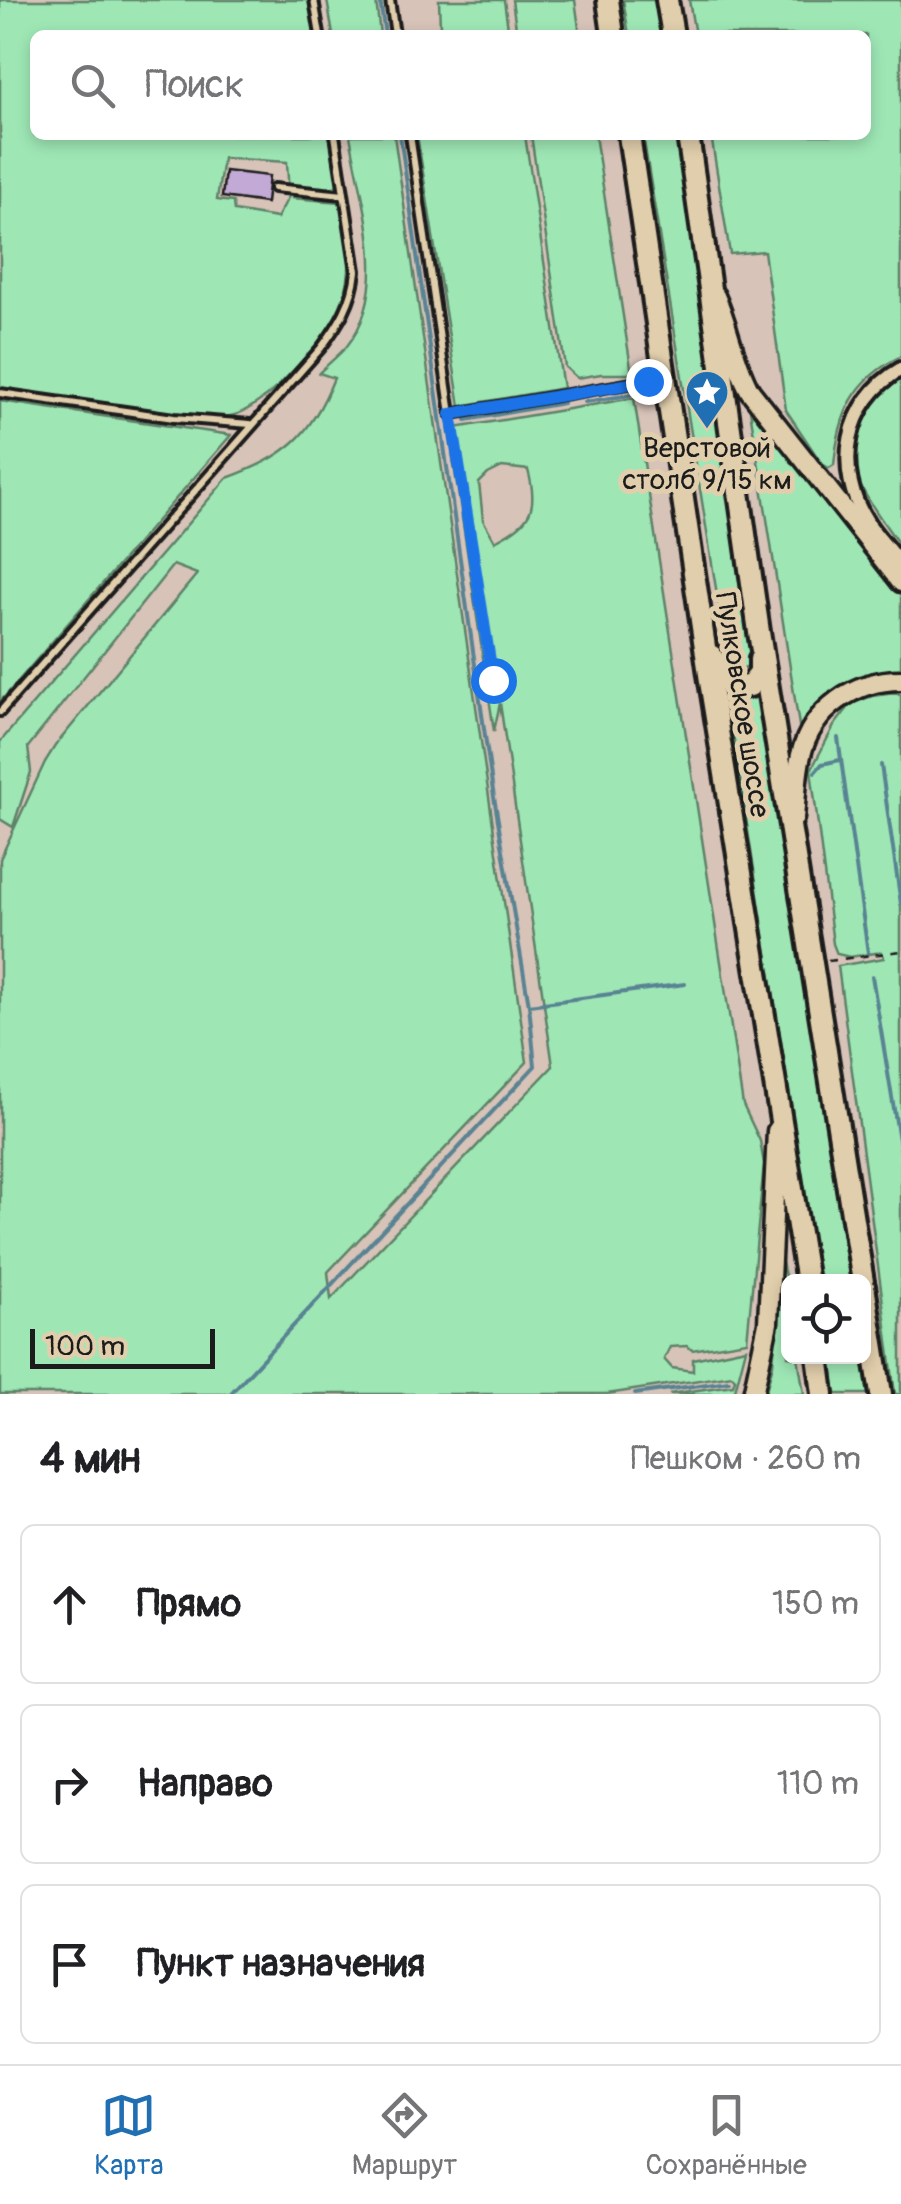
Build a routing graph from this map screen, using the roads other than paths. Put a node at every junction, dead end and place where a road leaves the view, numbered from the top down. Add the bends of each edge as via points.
1 (314, 0) edge
2 (390, 0) edge
3 (608, 0) edge
4 (667, 0) edge
5 (319, 30) edge
6 (394, 30) edge
7 (613, 30) edge
8 (671, 30) edge
9 (337, 140) edge
10 (411, 140) edge
11 (630, 140) edge
12 (689, 140) edge
13 (274, 188) dead end
14 (344, 194) junction
15 (710, 286) junction
16 (901, 369) edge
17 (663, 378) junction
18 (0, 392) edge
19 (251, 424) junction
20 (901, 567) edge
21 (901, 582) edge
22 (702, 632) junction
23 (759, 632) junction
24 (901, 680) edge
25 (0, 712) edge
26 (792, 835) junction
27 (778, 1109) junction
28 (805, 1274) edge
29 (861, 1274) edge
30 (871, 1333) edge
31 (819, 1364) edge
32 (753, 1394) edge
33 (823, 1394) edge
34 (881, 1394) edge

1 - 5 lane
2 - 6 lane
3 - 7 highway
4 - 8 highway
9 - 14 lane
10 - 17 lane via 451,414
11 - 17 highway, Пулковское шоссе
12 - 15 highway, Пулковское шоссе
13 - 14 lane
14 - 19 lane via 356,271 349,302 321,348
15 - 21 main road via 750,391
15 - 23 highway, Пулковское шоссе
16 - 20 street via 866,398 847,456 866,521
17 - 22 highway, Пулковское шоссе
18 - 19 lane
19 - 25 lane
22 - 23 highway via 719,674 732,687 750,686 760,673
22 - 27 highway, Пулковское шоссе
23 - 26 highway, Пулковское шоссе
24 - 26 main road via 852,691 813,725 800,759
26 - 29 highway, Пулковское шоссе
27 - 28 highway, Пулковское шоссе
27 - 32 main road via 768,1323
30 - 34 highway, Пулковское шоссе
31 - 33 highway

